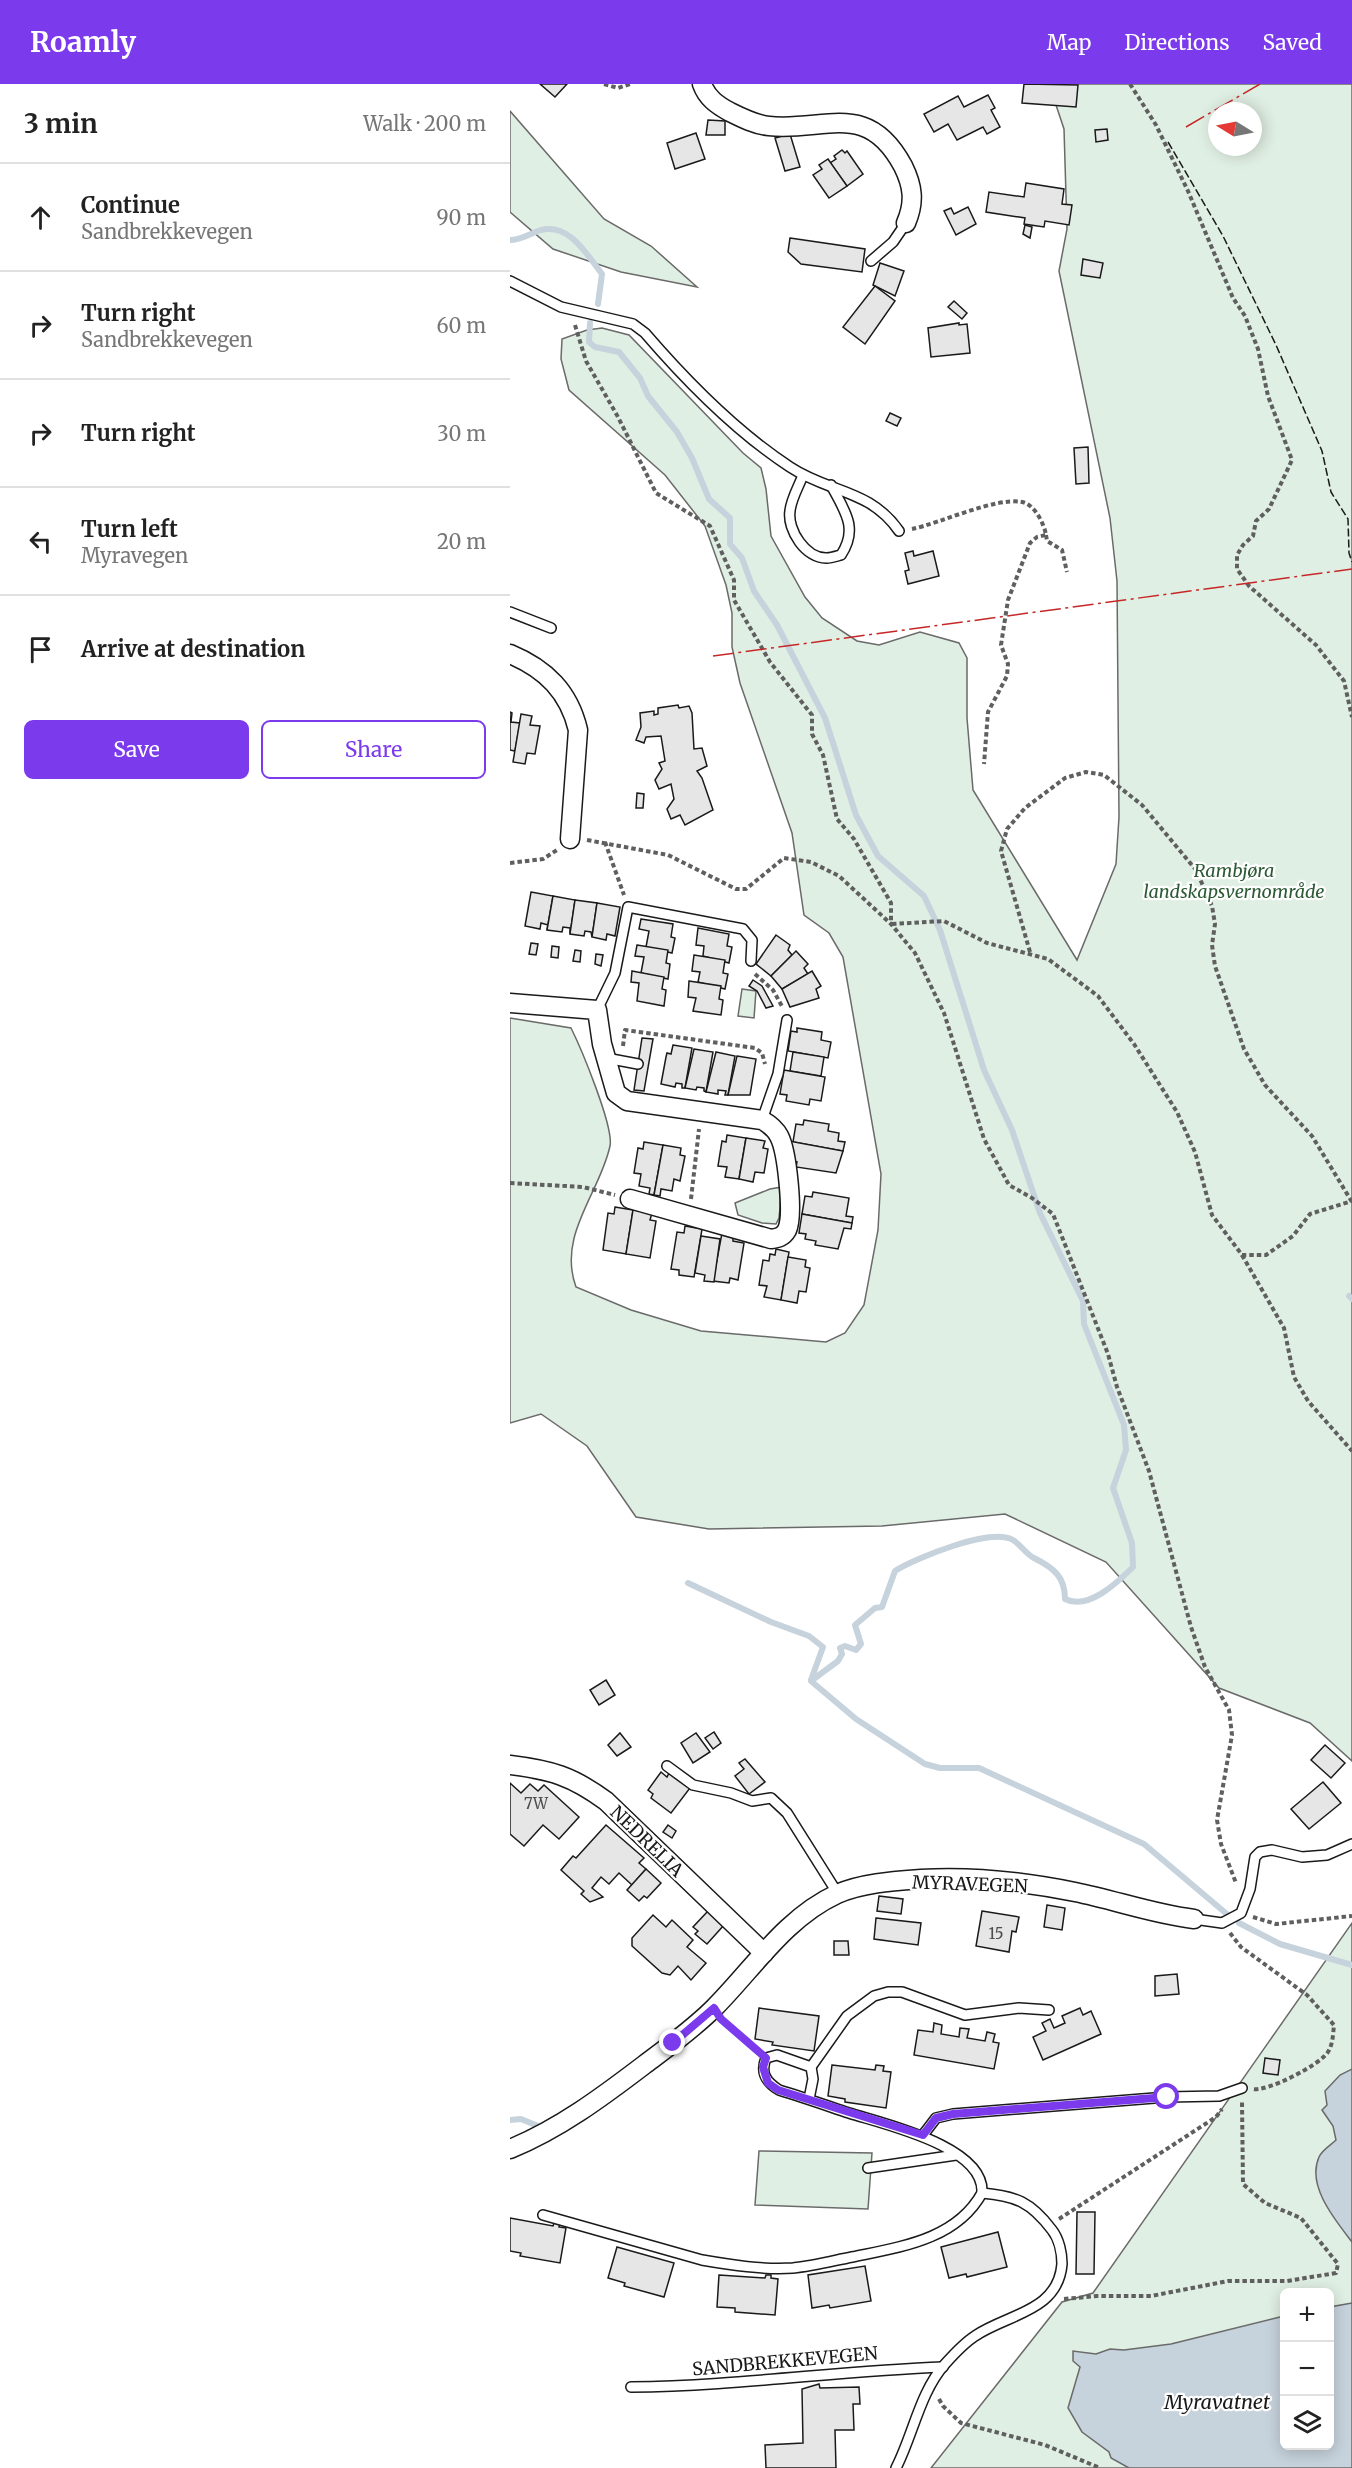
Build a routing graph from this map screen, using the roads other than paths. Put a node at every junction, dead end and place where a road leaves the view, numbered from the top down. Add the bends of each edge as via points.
1 (702, 84) edge
2 (906, 223) joint
3 (871, 261) dead end
4 (510, 281) edge
5 (803, 475) junction
6 (831, 484) junction
7 (899, 531) road end
8 (510, 612) edge
9 (550, 628) dead end
10 (510, 654) edge
11 (570, 838) road end
12 (751, 960) road end
13 (510, 1003) edge
14 (597, 1010) junction
15 (787, 1020) dead end
16 (606, 1058) junction
17 (638, 1064) dead end
18 (762, 1120) junction
19 (630, 1199) road end
20 (510, 1765) edge
21 (667, 1766) dead end
22 (1352, 1844) edge
23 (838, 1894) junction
24 (1194, 1919) joint
25 (764, 1953) junction
26 (1049, 2010) dead end
27 (811, 2067) junction
28 (1242, 2088) road end
29 (809, 2099) junction
30 (923, 2135) junction
31 (510, 2149) edge
32 (956, 2155) junction
33 (868, 2168) dead end
34 (982, 2193) junction
35 (543, 2215) dead end
36 (943, 2367) junction
37 (630, 2387) dead end
38 (896, 2468) edge

1 - 2 street via 719,106 768,126 830,122 869,129 897,155 907,174 913,192
2 - 3 lane via 893,242
4 - 5 lane via 571,311 633,324 719,410
5 - 6 lane
5 - 6 lane via 790,510 790,525 798,541 826,559 841,555 849,543 850,528
6 - 7 lane via 876,506
8 - 9 lane
10 - 11 street via 527,661 557,685 574,713 578,730
12 - 14 lane via 752,940 744,929 628,907 615,973
13 - 14 street
14 - 16 street
15 - 18 lane via 776,1080
16 - 17 lane
16 - 18 street via 616,1093 627,1101
18 - 19 street via 772,1125 779,1136 785,1160 790,1222 786,1233 771,1239
20 - 25 street, NEDRELIA via 561,1773 606,1801
21 - 23 lane via 693,1785 752,1801 771,1798 787,1813
22 - 24 lane via 1327,1855 1302,1857 1272,1850 1260,1852 1255,1857 1241,1913 1222,1923
23 - 24 street, MYRAVEGEN via 924,1879 990,1882 1072,1891 1167,1916
23 - 25 street, MYRAVEGEN via 795,1922
25 - 31 street, MYRAVEGEN via 714,2008 613,2088 565,2121
26 - 27 lane via 1019,2008 966,2015 902,1992 874,1995 847,2016
27 - 29 lane
27 - 29 lane via 777,2055 766,2058 763,2067 768,2083
28 - 30 lane via 1219,2096 953,2114 936,2118
29 - 30 lane
30 - 32 lane
32 - 33 lane
32 - 34 lane via 975,2169 983,2182
34 - 35 lane via 961,2220 922,2241 793,2268 702,2259
34 - 36 lane via 1030,2206 1054,2233 1062,2254 1061,2267 1056,2286 1045,2301 975,2336
36 - 37 lane, SANDBREKKEVEGEN
36 - 38 lane via 932,2383

